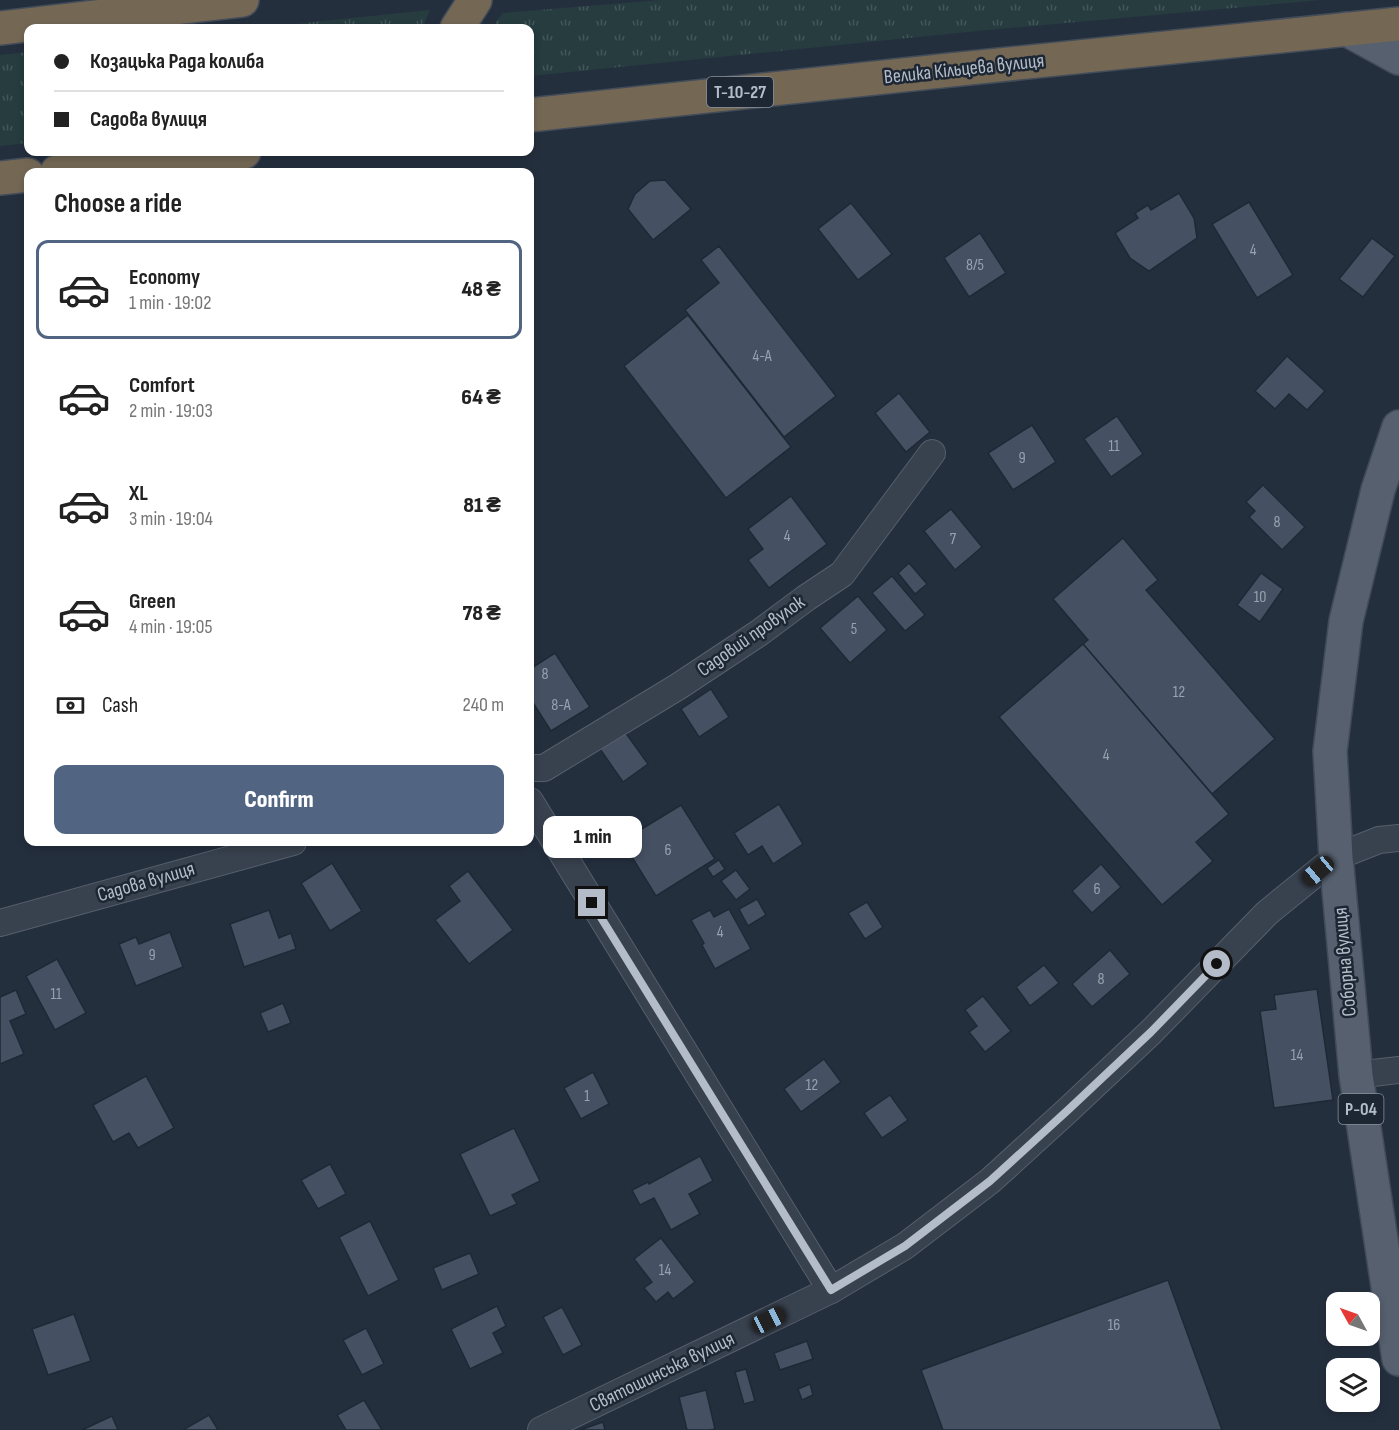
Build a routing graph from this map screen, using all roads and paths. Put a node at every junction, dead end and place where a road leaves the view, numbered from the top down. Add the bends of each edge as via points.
1 (242, 0) edge
2 (475, 0) edge
3 (35, 24) edge
4 (460, 24) edge
5 (1399, 24) edge
6 (24, 25) edge
7 (0, 28) edge
8 (1346, 29) junction
9 (1399, 58) edge
10 (534, 115) edge
11 (228, 156) edge
12 (187, 166) edge
13 (144, 168) edge
14 (24, 176) edge
15 (0, 178) edge
16 (1399, 427) edge
17 (932, 453) dead end
18 (534, 768) edge
19 (534, 807) edge
20 (1399, 838) edge
21 (278, 846) edge
22 (1336, 857) junction
23 (0, 923) edge
24 (1399, 1070) edge
25 (1356, 1075) junction
26 (831, 1290) junction
27 (1399, 1359) edge
28 (541, 1430) edge

1 - 3 highway
2 - 4 highway
5 - 8 highway, Велика Кільцева вулиця / Т-10-27
6 - 7 highway
8 - 9 main road
8 - 10 highway, Велика Кільцева вулиця / Т-10-27
11 - 12 highway
12 - 13 highway
14 - 15 highway
16 - 22 main road, Соборна вулиця / Р-04 via 1378,490 1346,621 1330,751
17 - 18 street, Садовий провулок via 842,574 669,692 544,768
19 - 26 street
20 - 22 street via 1379,840
21 - 23 street, Садова вулиця
22 - 25 main road, Соборна вулиця / Р-04
22 - 26 street, Святошинська вулиця via 1267,913 1151,1032 990,1181 905,1246
24 - 25 street
25 - 27 main road, Соборна вулиця / Р-04
26 - 28 street, Святошинська вулиця

